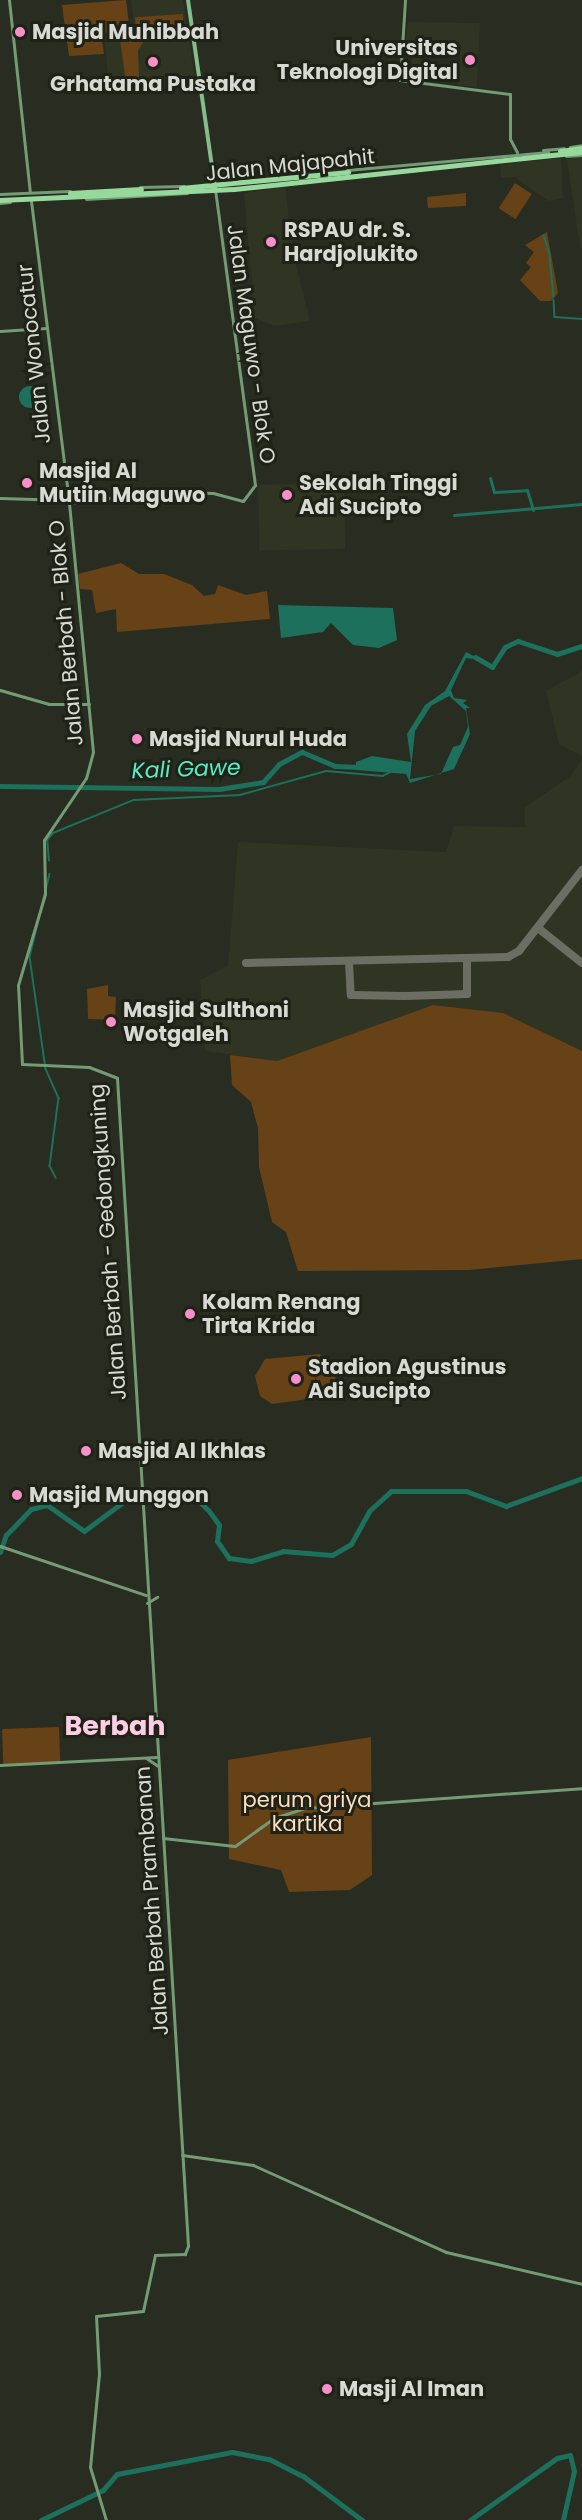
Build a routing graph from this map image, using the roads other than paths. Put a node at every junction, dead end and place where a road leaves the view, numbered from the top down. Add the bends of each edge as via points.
1 (9, 0) edge
2 (187, 0) edge
3 (405, 0) edge
4 (582, 150) edge
5 (538, 151) junction
6 (517, 152) junction
7 (548, 154) junction
8 (483, 157) junction
9 (540, 159) junction
10 (508, 161) junction
11 (273, 182) junction
12 (215, 188) junction
13 (189, 190) junction
14 (30, 192) junction
15 (95, 197) junction
16 (0, 199) edge
17 (31, 201) junction
18 (47, 328) junction
19 (0, 331) edge
20 (0, 498) edge
21 (68, 501) junction
22 (0, 690) edge
23 (89, 704) junction
24 (77, 794) joint
25 (141, 1501) joint
26 (2, 1547) edge
27 (146, 1595) junction
28 (157, 1597) dead end
29 (147, 1604) junction
30 (144, 1757) junction
31 (158, 1757) junction
32 (0, 1765) edge
33 (158, 1766) junction
34 (582, 1788) edge
35 (163, 1838) junction
36 (182, 2155) junction
37 (582, 2284) edge
38 (106, 2520) edge

1 - 14 street
2 - 12 main road
3 - 6 street via 400,80 510,94 510,139
4 - 5 street
4 - 7 highway, Jalan Majapahit
4 - 9 street
5 - 6 street
5 - 7 street
6 - 8 street
7 - 8 highway, Jalan Majapahit
7 - 9 street
7 - 10 highway, Jalan Majapahit
8 - 11 highway, Jalan Majapahit
9 - 10 street
10 - 11 highway, Jalan Majapahit
11 - 12 highway, Jalan Majapahit
12 - 13 highway, Jalan Majapahit
12 - 21 street, Jalan Maguwo - Blok O via 255,485 243,501 213,493 158,492
13 - 14 street
13 - 15 highway, Jalan Majapahit
13 - 16 highway, Jalan Majapahit
14 - 16 street
15 - 16 highway, Jalan Majapahit
15 - 17 street
16 - 17 street
17 - 18 street, Jalan Wonocatur
18 - 19 street
18 - 21 street, Jalan Wonocatur
20 - 21 street
21 - 23 street, Jalan Berbah - Blok O
22 - 23 street via 49,704
23 - 24 street, Jalan Berbah - Blok O via 93,748 86,778
24 - 25 street, Jalan Berbah - Gedongkuning via 45,838 45,894 18,985 22,1066 89,1067 117,1078
25 - 27 street, Jalan Berbah Prambanan
26 - 27 street
27 - 29 street, Jalan Berbah Prambanan
28 - 29 street
29 - 31 street, Jalan Berbah Prambanan
30 - 31 street
30 - 32 street
30 - 33 street
31 - 33 street, Jalan Berbah Prambanan
33 - 35 street, Jalan Berbah Prambanan
34 - 35 street via 305,1808 274,1818 235,1846
35 - 36 street, Jalan Berbah Prambanan
36 - 37 street via 253,2165 446,2252
36 - 38 street, Jalan Berbah Prambanan via 187,2252 155,2255 143,2311 96,2316 93,2487

